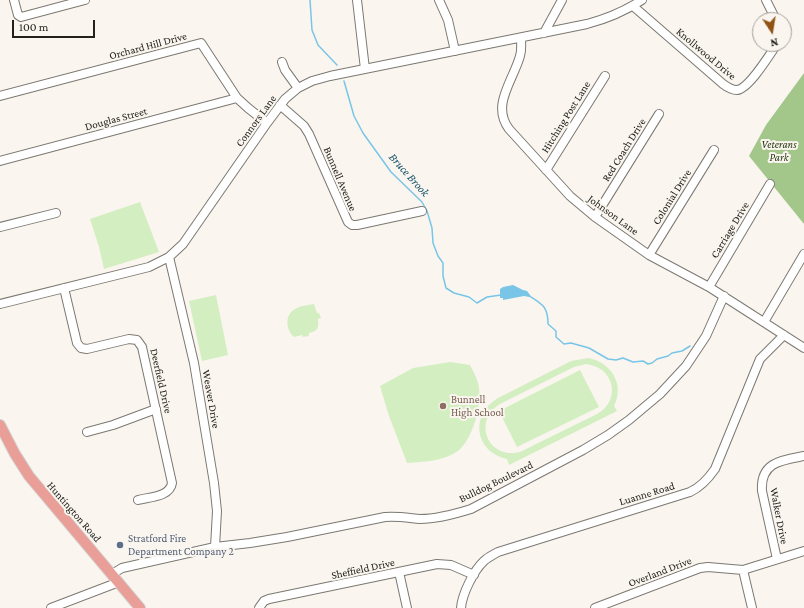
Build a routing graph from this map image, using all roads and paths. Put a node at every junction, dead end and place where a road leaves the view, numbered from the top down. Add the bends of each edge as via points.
1 (14, 0) edge
2 (86, 0) edge
3 (358, 0) edge
4 (439, 0) edge
5 (562, 0) edge
6 (642, 0) edge
7 (766, 0) edge
8 (633, 6) junction
9 (772, 12) edge
10 (544, 33) junction
11 (521, 38) junction
12 (455, 51) junction
13 (771, 52) edge
14 (282, 62) dead end
15 (365, 69) junction
16 (605, 76) dead end
17 (298, 88) junction
18 (0, 96) edge
19 (238, 98) junction
20 (280, 105) junction
21 (659, 114) dead end
22 (267, 122) junction
23 (714, 150) dead end
24 (0, 161) edge
25 (546, 170) junction
26 (770, 184) dead end
27 (422, 211) dead end
28 (56, 213) dead end
29 (595, 217) junction
30 (0, 227) edge
31 (804, 254) edge
32 (649, 255) junction
33 (169, 257) junction
34 (709, 286) junction
35 (64, 288) junction
36 (724, 296) junction
37 (0, 304) edge
38 (764, 322) junction
39 (784, 335) junction
40 (804, 348) edge
41 (156, 409) junction
42 (0, 425) edge
43 (87, 432) dead end
44 (804, 456) edge
45 (138, 500) dead end
46 (215, 547) junction
47 (804, 551) edge
48 (777, 559) junction
49 (743, 570) junction
50 (399, 572) junction
51 (112, 574) junction
52 (474, 575) junction
53 (119, 582) junction
54 (51, 608) edge
55 (140, 608) edge
56 (258, 608) edge
57 (407, 608) edge
58 (461, 608) edge
59 (595, 608) edge
60 (752, 608) edge

1 - 2 street via 19,17
3 - 15 street
4 - 12 street via 448,20
5 - 10 street
6 - 8 street, Connors Lane
7 - 9 street
8 - 10 street, Connors Lane via 600,20
8 - 13 street, Knollwood Drive via 730,89 737,90 747,85
10 - 11 street, Connors Lane
11 - 12 street, Connors Lane
11 - 25 street, Johnson Lane via 520,56 505,96 502,114 509,129
12 - 15 street, Connors Lane
14 - 17 street
15 - 17 street, Connors Lane via 320,78
16 - 25 street, Hitching Post Lane
17 - 20 street, Connors Lane
18 - 19 street, Orchard Hill Drive via 201,43
19 - 22 street, Orchard Hill Drive
19 - 24 street, Douglas Street
20 - 22 street, Connors Lane
20 - 27 street, Bunnell Avenue via 304,126 309,134 348,222 352,225
21 - 29 street, Red Coach Drive
22 - 33 street, Connors Lane via 200,222
23 - 32 street, Colonial Drive
25 - 29 street, Johnson Lane via 570,196
26 - 34 street, Carriage Drive
28 - 30 street
29 - 32 street, Johnson Lane
31 - 38 street
32 - 34 street, Johnson Lane
33 - 35 street, Connors Lane via 149,267
33 - 46 street, Weaver Drive via 194,362 214,483 217,511
34 - 36 street, Johnson Lane
35 - 37 street, Connors Lane
35 - 41 street, Deerfield Drive via 77,343 81,348 87,349 129,339 139,342
36 - 38 street, Johnson Lane
36 - 46 street, Bulldog Boulevard via 706,336 686,366 660,394 608,435 477,506 448,516 421,519 385,517 287,537
38 - 39 street, Johnson Lane
39 - 40 street, Johnson Lane
39 - 52 street, Luanne Road via 760,359 715,469 698,488 498,552 483,562
41 - 43 street
41 - 45 street, Deerfield Drive via 172,485 166,493
42 - 51 main road, Huntington Road via 20,464 33,482
44 - 48 street, Walker Drive via 775,463 768,468 761,482
46 - 51 street, Bulldog Boulevard via 122,568
47 - 48 street, Overland Drive
48 - 49 street, Overland Drive
49 - 59 street, Overland Drive via 700,568
49 - 60 street
50 - 52 street, Sheffield Drive via 444,564
50 - 56 street, Sheffield Drive via 269,599
50 - 57 street
51 - 53 main road, Huntington Road
52 - 58 street, Luanne Road via 463,595
53 - 54 street
53 - 55 main road, Huntington Road

